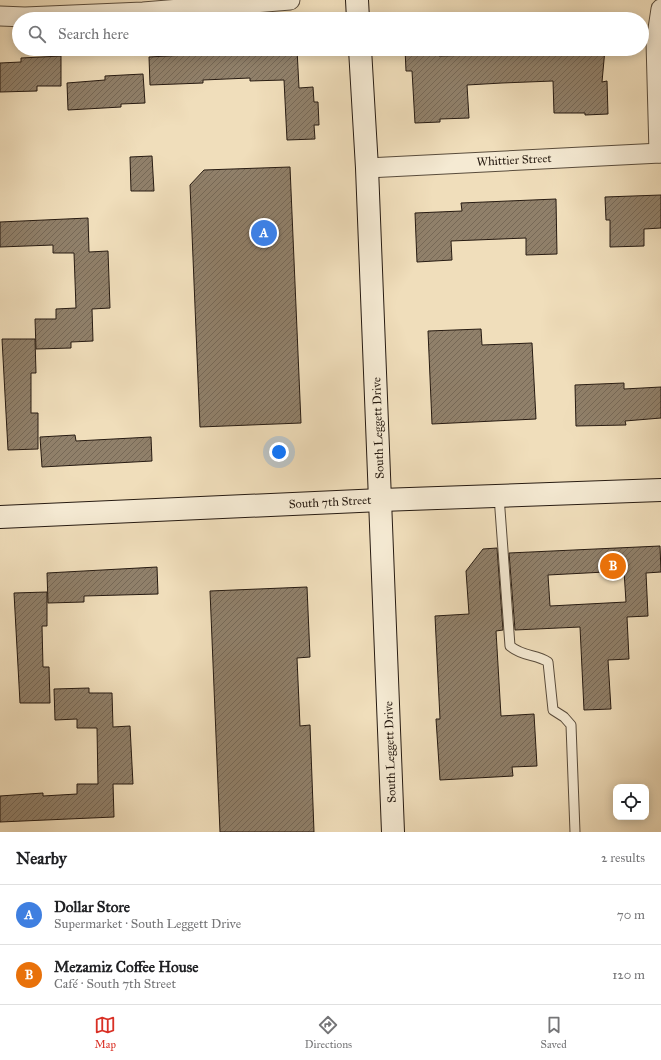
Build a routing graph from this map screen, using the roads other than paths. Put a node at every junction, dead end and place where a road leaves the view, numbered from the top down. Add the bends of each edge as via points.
1 (290, 0) edge
2 (357, 0) edge
3 (661, 9) edge
4 (143, 12) edge
5 (358, 12) edge
6 (0, 16) edge
7 (12, 16) edge
8 (360, 56) edge
9 (660, 153) edge
10 (367, 168) junction
11 (661, 490) edge
12 (499, 496) junction
13 (381, 500) junction
14 (0, 517) edge
15 (393, 832) edge
16 (574, 832) edge

1 - 4 street
2 - 5 street
3 - 9 street via 656,42
6 - 7 street
8 - 10 street, South Leggett Drive
9 - 10 street, Whittier Street
10 - 13 street, South Leggett Drive
11 - 12 street, South 7th Street
12 - 13 street, South 7th Street
12 - 16 lane via 510,646 518,652 548,662 553,710 571,725
13 - 14 street, South 7th Street
13 - 15 street, South Leggett Drive

